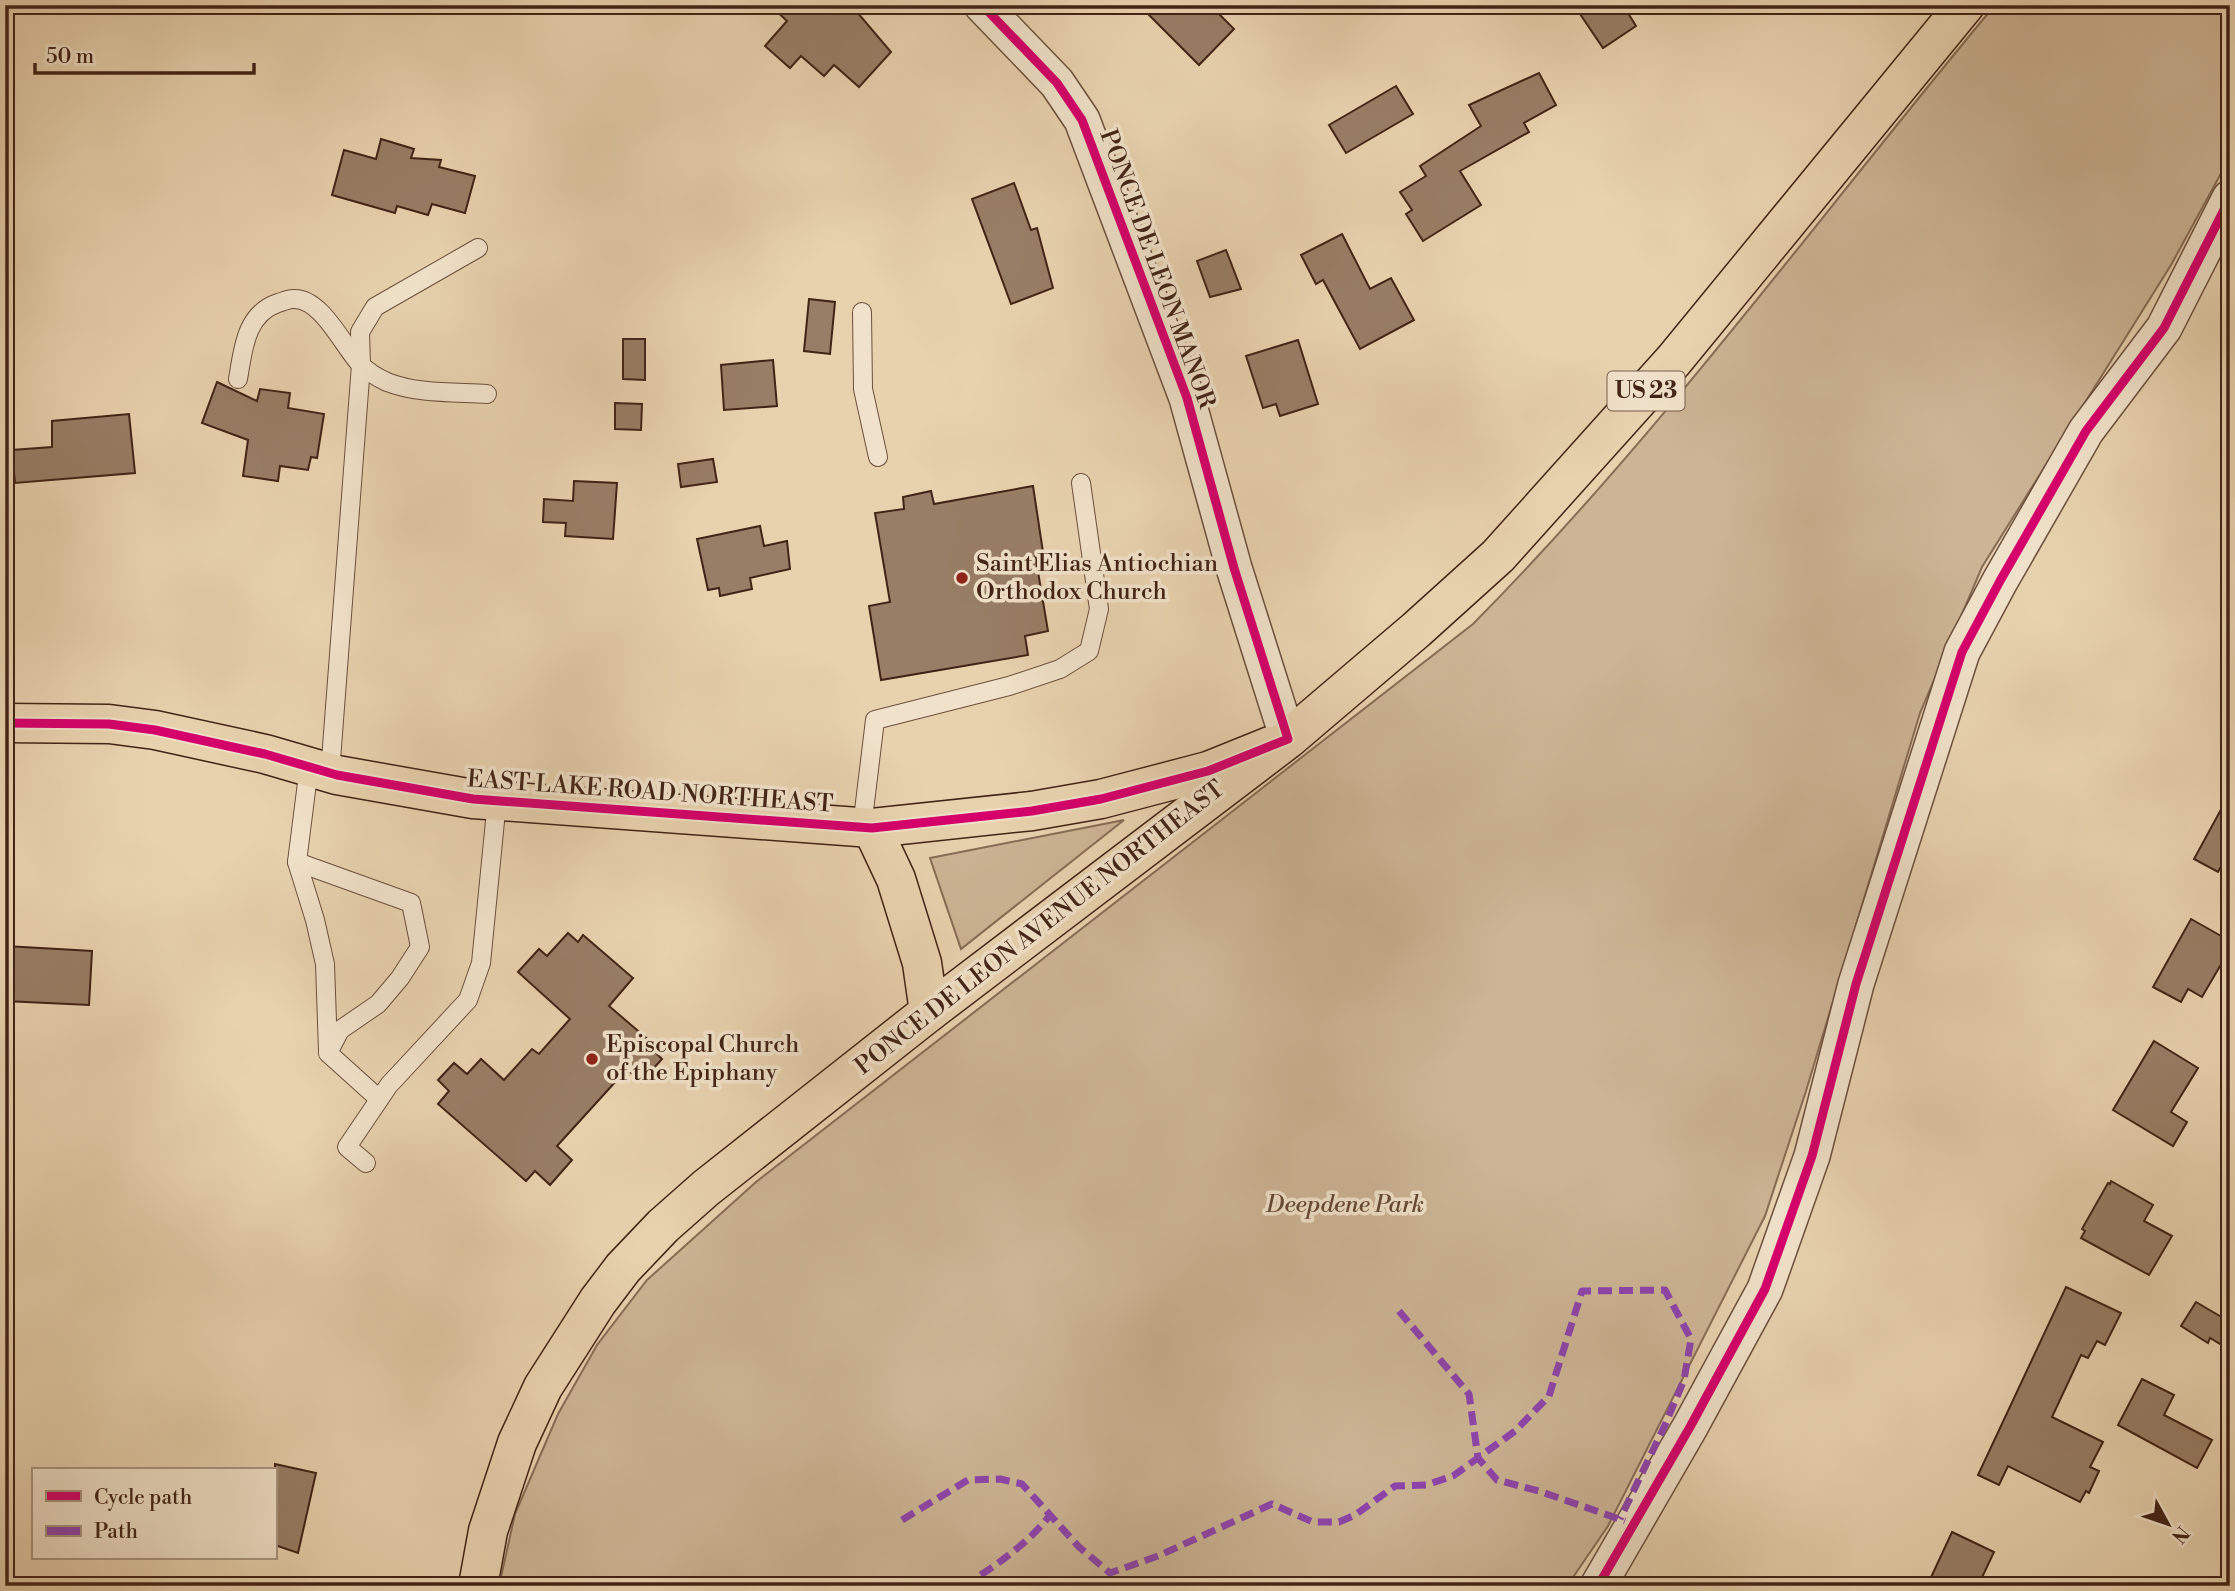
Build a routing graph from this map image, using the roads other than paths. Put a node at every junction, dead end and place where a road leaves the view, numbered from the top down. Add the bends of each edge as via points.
1 (982, 5) edge
2 (1965, 5) edge
3 (2230, 198) edge
4 (478, 248) dead end
5 (862, 312) dead end
6 (361, 365) junction
7 (238, 379) dead end
8 (487, 394) dead end
9 (878, 457) dead end
10 (1081, 484) dead end
11 (5, 723) edge
12 (1288, 738) junction
13 (320, 770) junction
14 (497, 801) junction
15 (867, 827) junction
16 (297, 862) junction
17 (929, 1012) junction
18 (328, 1053) junction
19 (379, 1100) junction
20 (366, 1163) dead end
21 (478, 1586) edge
22 (1598, 1586) edge

1 - 12 street, PONCE DE LEON MANOR via 1058,83 1082,120 1187,398
2 - 12 main road, PONCE DE LEON AVENUE NORTHEAST / US 23 via 1674,360 1498,556
3 - 22 street via 2164,328 2086,431 1962,652 1856,984 1812,1156 1765,1289
4 - 6 lane via 376,307 360,332
5 - 9 lane via 863,389
6 - 7 lane via 330,323 312,305 295,298 274,304 254,320 244,342
6 - 8 lane via 386,381 411,388
6 - 13 lane
10 - 15 lane via 1099,609 1089,651 1060,669 1009,686 875,720
11 - 13 main road, EAST LAKE ROAD NORTHEAST via 109,724 155,730
12 - 15 main road, EAST LAKE ROAD NORTHEAST via 1208,771 1101,799 1032,811
12 - 17 main road, PONCE DE LEON AVENUE NORTHEAST / US 23
13 - 14 main road, EAST LAKE ROAD NORTHEAST
13 - 16 lane
14 - 15 main road, EAST LAKE ROAD NORTHEAST
14 - 19 lane via 481,963 468,1000
15 - 17 main road via 896,879 922,964
16 - 18 lane via 326,964
16 - 18 lane via 411,903 420,947 378,1004 340,1030
17 - 21 main road, PONCE DE LEON AVENUE NORTHEAST / US 23 via 706,1188 623,1268 543,1387 517,1443 488,1531
18 - 19 lane
19 - 20 lane via 347,1147

